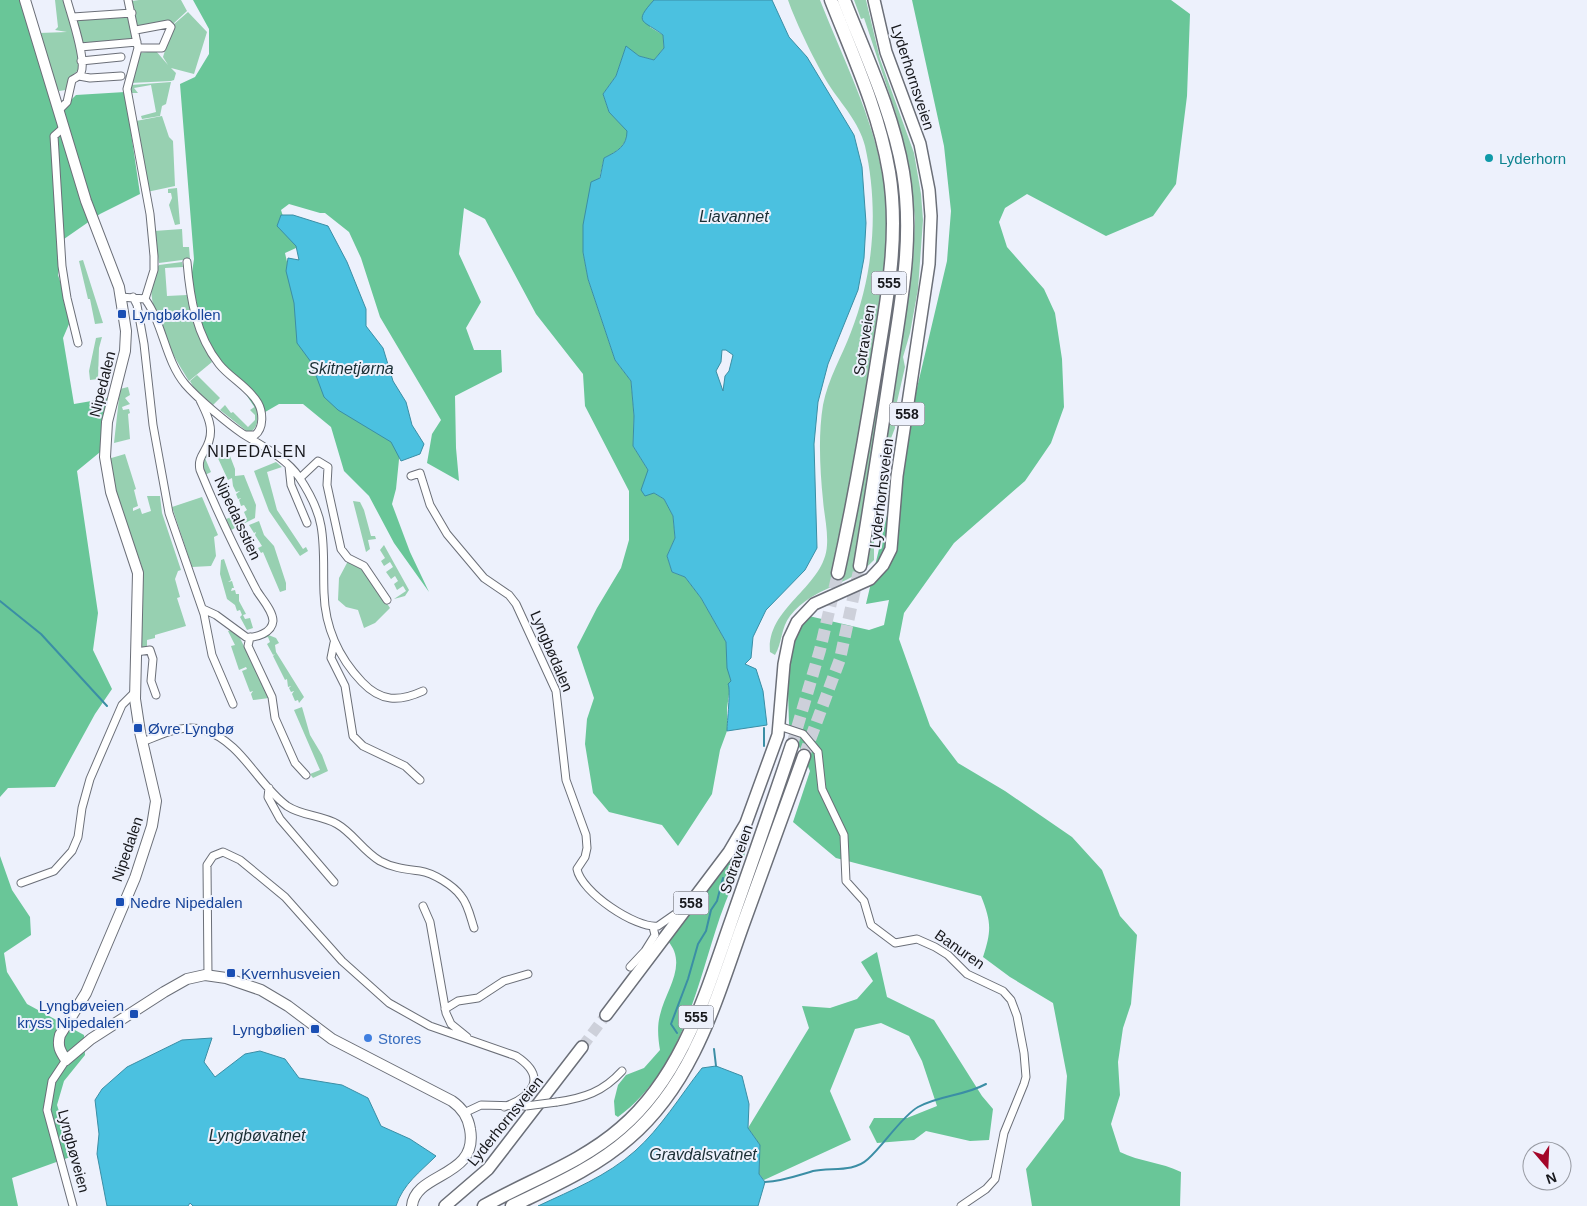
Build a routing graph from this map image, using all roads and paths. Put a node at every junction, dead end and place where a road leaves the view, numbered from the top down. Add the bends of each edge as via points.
1 (25, 0) edge
2 (67, 0) edge
3 (128, 0) edge
4 (831, 0) edge
5 (844, 0) edge
6 (850, 0) edge
7 (874, 0) edge
8 (132, 13) junction
9 (73, 17) junction
10 (136, 30) junction
11 (138, 45) junction
12 (80, 46) junction
13 (121, 57) dead end
14 (867, 57) junction
15 (81, 61) junction
16 (79, 76) junction
17 (121, 76) dead end
18 (58, 111) junction
19 (63, 128) junction
20 (187, 262) dead end
21 (120, 297) junction
22 (133, 298) junction
23 (145, 299) junction
24 (78, 342) dead end
25 (198, 397) junction
26 (246, 436) junction
27 (289, 465) junction
28 (411, 476) dead end
29 (300, 478) junction
30 (308, 523) dead end
31 (860, 566) tunnel mouth
32 (838, 573) tunnel mouth
33 (387, 600) dead end
34 (202, 609) junction
35 (250, 637) junction
36 (334, 642) junction
37 (136, 652) junction
38 (423, 691) dead end
39 (135, 692) junction
40 (156, 695) dead end
41 (233, 704) dead end
42 (779, 726) junction
43 (142, 742) junction
44 (792, 745) tunnel mouth
45 (804, 756) tunnel mouth
46 (306, 776) dead end
47 (420, 780) dead end
48 (269, 788) junction
49 (334, 882) dead end
50 (21, 883) dead end
51 (423, 906) dead end
52 (684, 912) junction
53 (653, 927) junction
54 (474, 928) dead end
55 (648, 953) junction
56 (630, 967) dead end
57 (528, 974) dead end
58 (208, 976) junction
59 (445, 1009) junction
60 (606, 1016) tunnel mouth
61 (469, 1039) junction
62 (582, 1048) tunnel mouth
63 (66, 1060) junction
64 (622, 1071) dead end
65 (504, 1107) junction
66 (464, 1113) junction
67 (73, 1206) edge
68 (412, 1206) edge
69 (445, 1206) edge
70 (484, 1206) edge
71 (512, 1206) edge
72 (961, 1206) edge

1 - 18 street, Nipedalen
2 - 9 street
3 - 8 street
4 - 32 highway, Sotraveien / 555 via 882,139 889,172 893,224 891,266 878,356
5 - 14 highway, Sotraveien / 555
6 - 14 highway, 555
7 - 42 main road, Lyderhornsveien / 558 via 886,52 916,131 924,163 931,216 925,300 897,476 891,549 883,565 870,579 814,604 797,622 789,639 784,664
8 - 9 street
8 - 10 street
9 - 12 street
10 - 11 street
10 - 11 street via 168,24 171,27 162,48
11 - 12 street
11 - 23 street via 127,89 150,214 154,256 154,270
12 - 15 street
13 - 15 street
14 - 31 highway, Sotraveien / 555 via 898,147 908,224 902,300
15 - 16 street
16 - 17 street
16 - 18 street via 72,80 67,102
18 - 19 street, Nipedalen
19 - 21 street, Nipedalen
19 - 24 street via 54,136 62,266
20 - 26 street via 192,305 199,328 219,364 254,397 260,409 259,430 255,435
21 - 22 street
21 - 37 street, Nipedalen via 126,342 107,422 105,457 111,492 138,572
22 - 23 street
22 - 34 street via 145,349 153,425 169,513
23 - 25 street via 169,356 186,386
25 - 26 street
25 - 35 street, Nipedalsstien via 211,427 209,441 199,460 200,470 250,578 272,616 270,628 259,636
26 - 27 street
27 - 29 street
27 - 30 street via 292,485
28 - 53 street, Lyngbødalen via 420,473 430,504 447,534 490,583 512,598 556,690 566,780 588,848 577,869 578,875 586,887 604,901
29 - 33 street via 318,461 328,466 327,485 341,549 348,558 364,566
29 - 36 street via 320,523 324,550 324,600
34 - 35 street
34 - 41 street via 212,655
35 - 46 street via 248,646 272,697 275,718 295,763
36 - 38 street via 358,678 384,698 400,699
36 - 47 street via 332,658 345,686 353,736 363,746 405,766
37 - 39 street, Nipedalen
37 - 40 street via 150,650 153,659 151,681
39 - 43 street, Nipedalen
39 - 50 street via 122,705 90,779 72,851 54,871
42 - 52 main road, Lyderhornsveien / 558 via 771,758 746,822 729,852
42 - 72 street, Banuren via 803,734 818,752 822,789 844,835 846,881 864,901 870,925 895,944 917,939 924,941 948,955 968,974 1004,991 1014,1007 1026,1077 1004,1132 995,1179
43 - 48 street via 180,729 207,731 226,740
43 - 63 street, Nipedalen via 154,788 154,816 135,878 88,987 60,1035 59,1050
44 - 70 highway, Sotraveien / 555 via 704,996 670,1071 640,1110 603,1143 562,1168
45 - 71 highway, Sotraveien / 555 via 711,1014 681,1079 649,1119 609,1154 566,1180
48 - 49 street via 268,797 280,819
48 - 54 street via 293,810 337,824 364,850 383,862 398,869 422,871 443,881 461,896
51 - 59 street via 430,922
52 - 53 street via 681,910
52 - 55 main road, Lyderhornsveien / 558
53 - 55 street via 655,935
55 - 56 street
55 - 60 main road, Lyderhornsveien / 558
57 - 59 street via 504,981 478,998 458,1001
58 - 61 street via 207,865 213,856 223,852 240,860 285,896 334,952 389,1004 430,1026
58 - 63 street, Lyngbøveien via 187,979 164,992
58 - 66 street, Lyngbøveien via 226,978 261,990 332,1039 452,1101
59 - 61 street via 451,1024
61 - 65 street via 516,1056 530,1068 534,1076 531,1090
62 - 69 main road, Lyderhornsveien via 488,1169
63 - 67 street, Lyngbøveien via 52,1081 47,1110
64 - 65 street, bridge via 606,1087 585,1096
65 - 66 street via 481,1105
66 - 68 street via 471,1133 467,1154 455,1168 422,1189 412,1201

